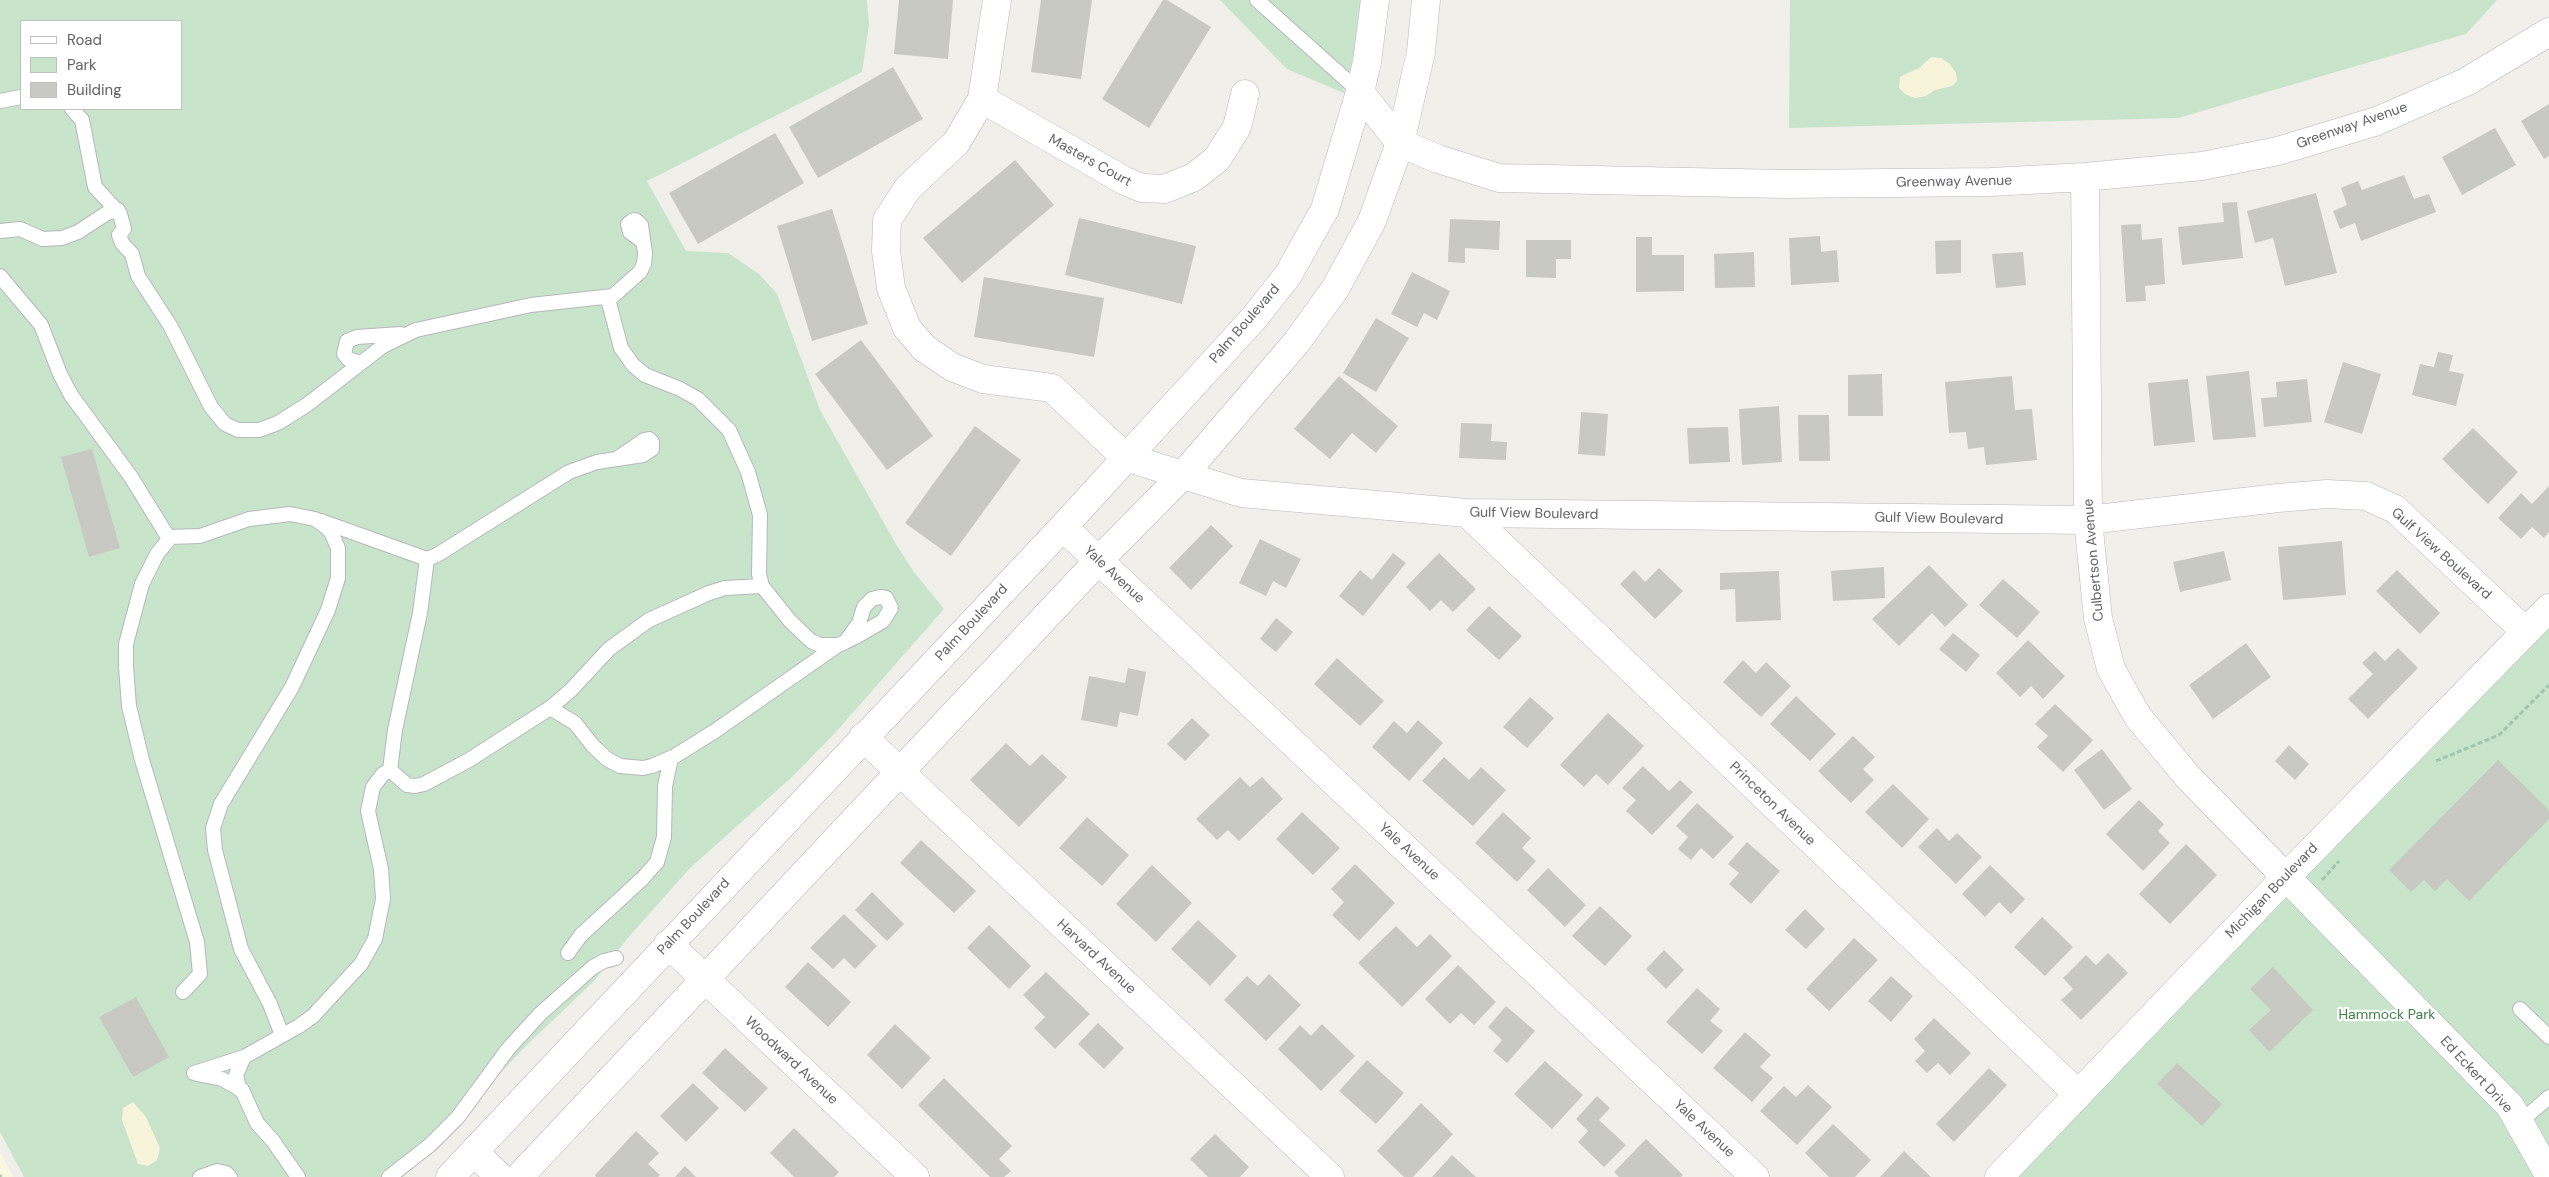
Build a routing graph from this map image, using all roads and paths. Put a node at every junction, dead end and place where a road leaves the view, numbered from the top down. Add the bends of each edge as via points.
1 (997, 0) edge
2 (1257, 0) edge
3 (1375, 0) edge
4 (1426, 0) edge
5 (2549, 32) edge
6 (1360, 92) junction
7 (1245, 94) dead end
8 (20, 97) edge
9 (982, 99) junction
10 (0, 101) edge
11 (73, 110) edge
12 (1400, 143) junction
13 (2085, 177) junction
14 (118, 210) junction
15 (0, 232) edge
16 (642, 241) dead end
17 (0, 276) edge
18 (608, 299) junction
19 (407, 334) junction
20 (360, 363) junction
21 (1125, 457) junction
22 (618, 458) dead end
23 (1182, 475) junction
24 (1467, 513) junction
25 (316, 519) junction
26 (2088, 520) junction
27 (1063, 526) junction
28 (170, 538) junction
29 (427, 559) junction
30 (1099, 560) junction
31 (762, 586) junction
32 (2549, 608) edge
33 (2526, 632) junction
34 (2549, 685) edge
35 (550, 708) junction
36 (863, 737) junction
37 (671, 758) junction
38 (2432, 763) dead end
39 (390, 770) junction
40 (900, 772) junction
41 (2343, 855) dead end
42 (2285, 878) junction
43 (2304, 898) junction
44 (668, 944) junction
45 (568, 953) dead end
46 (616, 958) dead end
47 (705, 979) junction
48 (183, 992) dead end
49 (2520, 1009) dead end
50 (282, 1035) junction
51 (2549, 1037) edge
52 (244, 1057) junction
53 (240, 1089) junction
54 (2078, 1094) junction
55 (2549, 1097) edge
56 (2519, 1123) junction
57 (474, 1152) junction
58 (2549, 1175) edge
59 (200, 1177) edge
60 (230, 1177) edge
61 (298, 1177) edge
62 (389, 1177) edge
63 (450, 1177) edge
64 (500, 1177) edge
65 (519, 1177) edge
66 (915, 1177) edge
67 (1330, 1177) edge
68 (1755, 1177) edge
69 (1999, 1177) edge

1 - 9 street, Gulf View Boulevard
2 - 6 lane
3 - 6 street, Palm Boulevard
4 - 12 street via 1421,52
5 - 13 street, Greenway Avenue via 2466,82 2377,120 2278,152 2202,166
6 - 12 street, Greenway Avenue
6 - 21 street, Palm Boulevard via 1324,209 1288,275 1254,318
7 - 9 street, Masters Court via 1237,127 1216,159 1194,177 1165,189 1142,188 1125,181
8 - 10 lane
9 - 21 street, Gulf View Boulevard via 956,143 908,188 887,220 886,251 895,296 907,328 924,348 952,367 983,380 1052,388
11 - 14 lane via 82,120 95,187
12 - 13 street, Greenway Avenue via 1499,178 1785,184 1991,182
12 - 23 street via 1372,221 1335,289 1296,343
13 - 26 street, Culbertson Avenue
14 - 15 lane via 62,238 43,239 20,229
14 - 20 lane via 124,229 119,235 132,254 138,276 171,327 210,407 225,424 245,430 268,427 308,404
16 - 18 lane via 645,253 640,272
17 - 28 lane via 41,325 70,395 114,453
18 - 19 lane via 530,305 435,324
18 - 31 lane via 621,348 633,365 645,375 698,399 729,430 748,472 760,515 759,574
19 - 20 lane via 382,346
19 - 20 lane via 351,338 344,347 344,354
21 - 23 street, Gulf View Boulevard
21 - 27 street, Palm Boulevard
22 - 29 lane via 569,472
23 - 24 street, Gulf View Boulevard via 1241,493
23 - 30 street
24 - 26 street, Gulf View Boulevard
24 - 54 street, Princeton Avenue
25 - 28 lane via 290,514 270,515 200,536
25 - 29 lane
25 - 50 lane via 331,532 340,556 331,602 292,687 221,804 213,828 215,850 241,949 270,1004
26 - 33 street, Gulf View Boulevard via 2288,497 2366,496 2395,509
26 - 42 street, Culbertson Avenue via 2098,618 2111,669 2144,724 2188,777
27 - 30 street, Yale Avenue
27 - 36 street, Palm Boulevard
28 - 48 lane via 157,554 142,584 126,644 126,667 130,706 142,760 197,942 200,974
29 - 39 lane via 420,614 395,730
30 - 40 street
30 - 68 street, Yale Avenue
31 - 35 lane via 725,588 649,620 609,649
31 - 37 lane via 811,641 820,645 842,643 742,714
32 - 33 street, Michigan Boulevard
33 - 42 street, Michigan Boulevard
34 - 38 path via 2499,735
35 - 37 lane via 569,718 593,746 620,766 643,768
35 - 39 lane via 469,760 424,784 408,785
36 - 40 street, Harvard Avenue
36 - 44 street, Palm Boulevard
37 - 45 lane via 665,786 664,837 657,862 581,935
39 - 50 lane via 372,787 368,811 384,888 375,939 361,964 322,1007
40 - 47 street
40 - 67 street, Harvard Avenue
41 - 43 path
42 - 43 street, Ed Eckert Drive
42 - 54 street, Michigan Boulevard
43 - 56 street, Ed Eckert Drive via 2510,1106
44 - 47 street, Woodward Avenue
44 - 57 street, Palm Boulevard
46 - 62 lane via 593,968 540,1014 508,1049 458,1117 430,1145
47 - 65 street
47 - 66 street, Woodward Avenue
49 - 51 lane
50 - 52 lane
52 - 53 lane via 236,1075
52 - 53 lane via 194,1073 222,1079
53 - 61 lane via 257,1123
54 - 69 street, Michigan Boulevard
55 - 56 lane
56 - 58 street, Ed Eckert Drive
57 - 63 street, Palm Boulevard
57 - 64 street
59 - 60 lane via 217,1171

